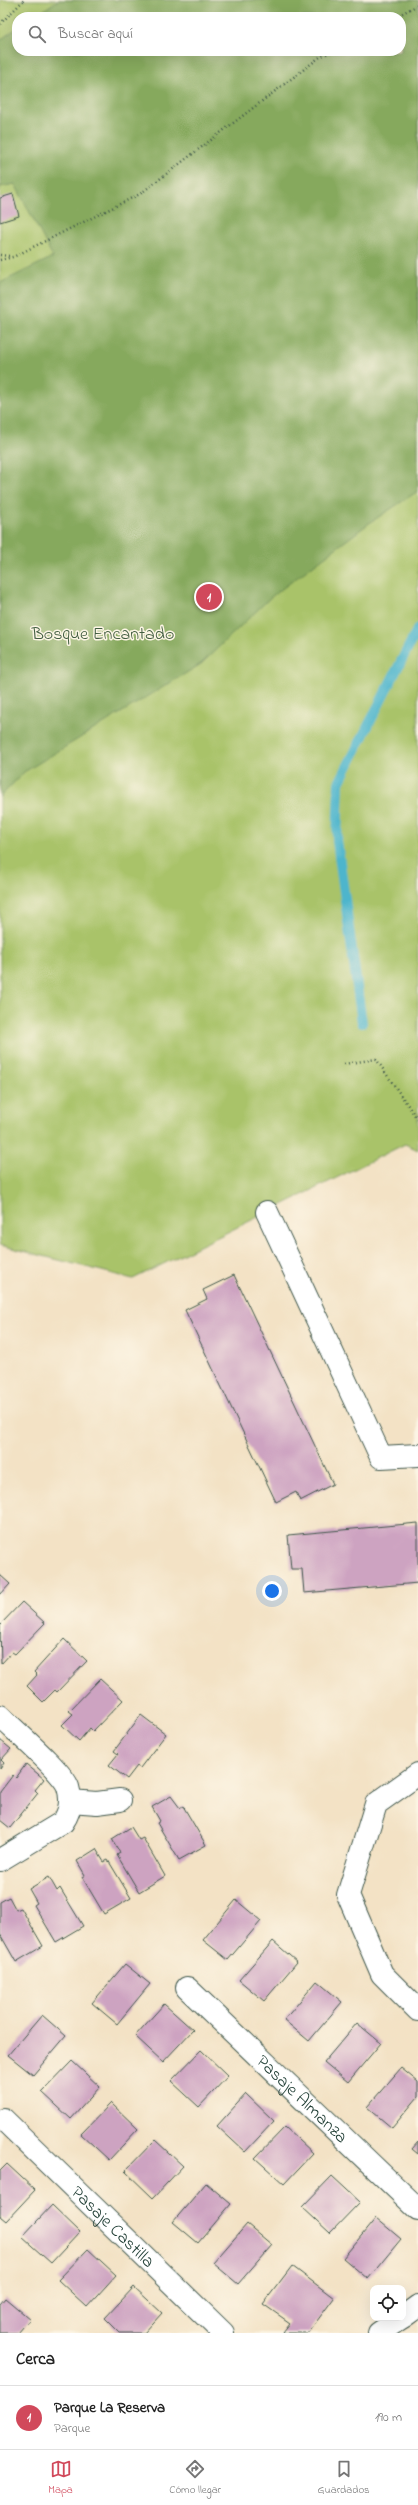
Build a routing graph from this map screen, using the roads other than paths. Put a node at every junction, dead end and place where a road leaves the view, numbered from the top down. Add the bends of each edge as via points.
1 (268, 1212) dead end
2 (418, 1454) edge
3 (0, 1716) edge
4 (418, 1774) edge
5 (120, 1800) dead end
6 (70, 1801) junction
7 (0, 1860) edge
8 (187, 1988) dead end
9 (418, 2010) edge
10 (3, 2119) dead end
11 (418, 2209) edge
12 (418, 2306) edge
13 (406, 2314) edge
14 (396, 2321) edge
15 (224, 2333) edge
16 (379, 2333) edge

1 - 2 street via 381,1457
3 - 6 street via 60,1775 68,1786
4 - 9 street via 376,1804 348,1895 382,1974
5 - 6 street via 97,1803
6 - 7 street via 69,1813 63,1822
8 - 11 street, Pasaje Almanza
10 - 15 street, Pasaje Castilla
12 - 13 street
14 - 16 street

